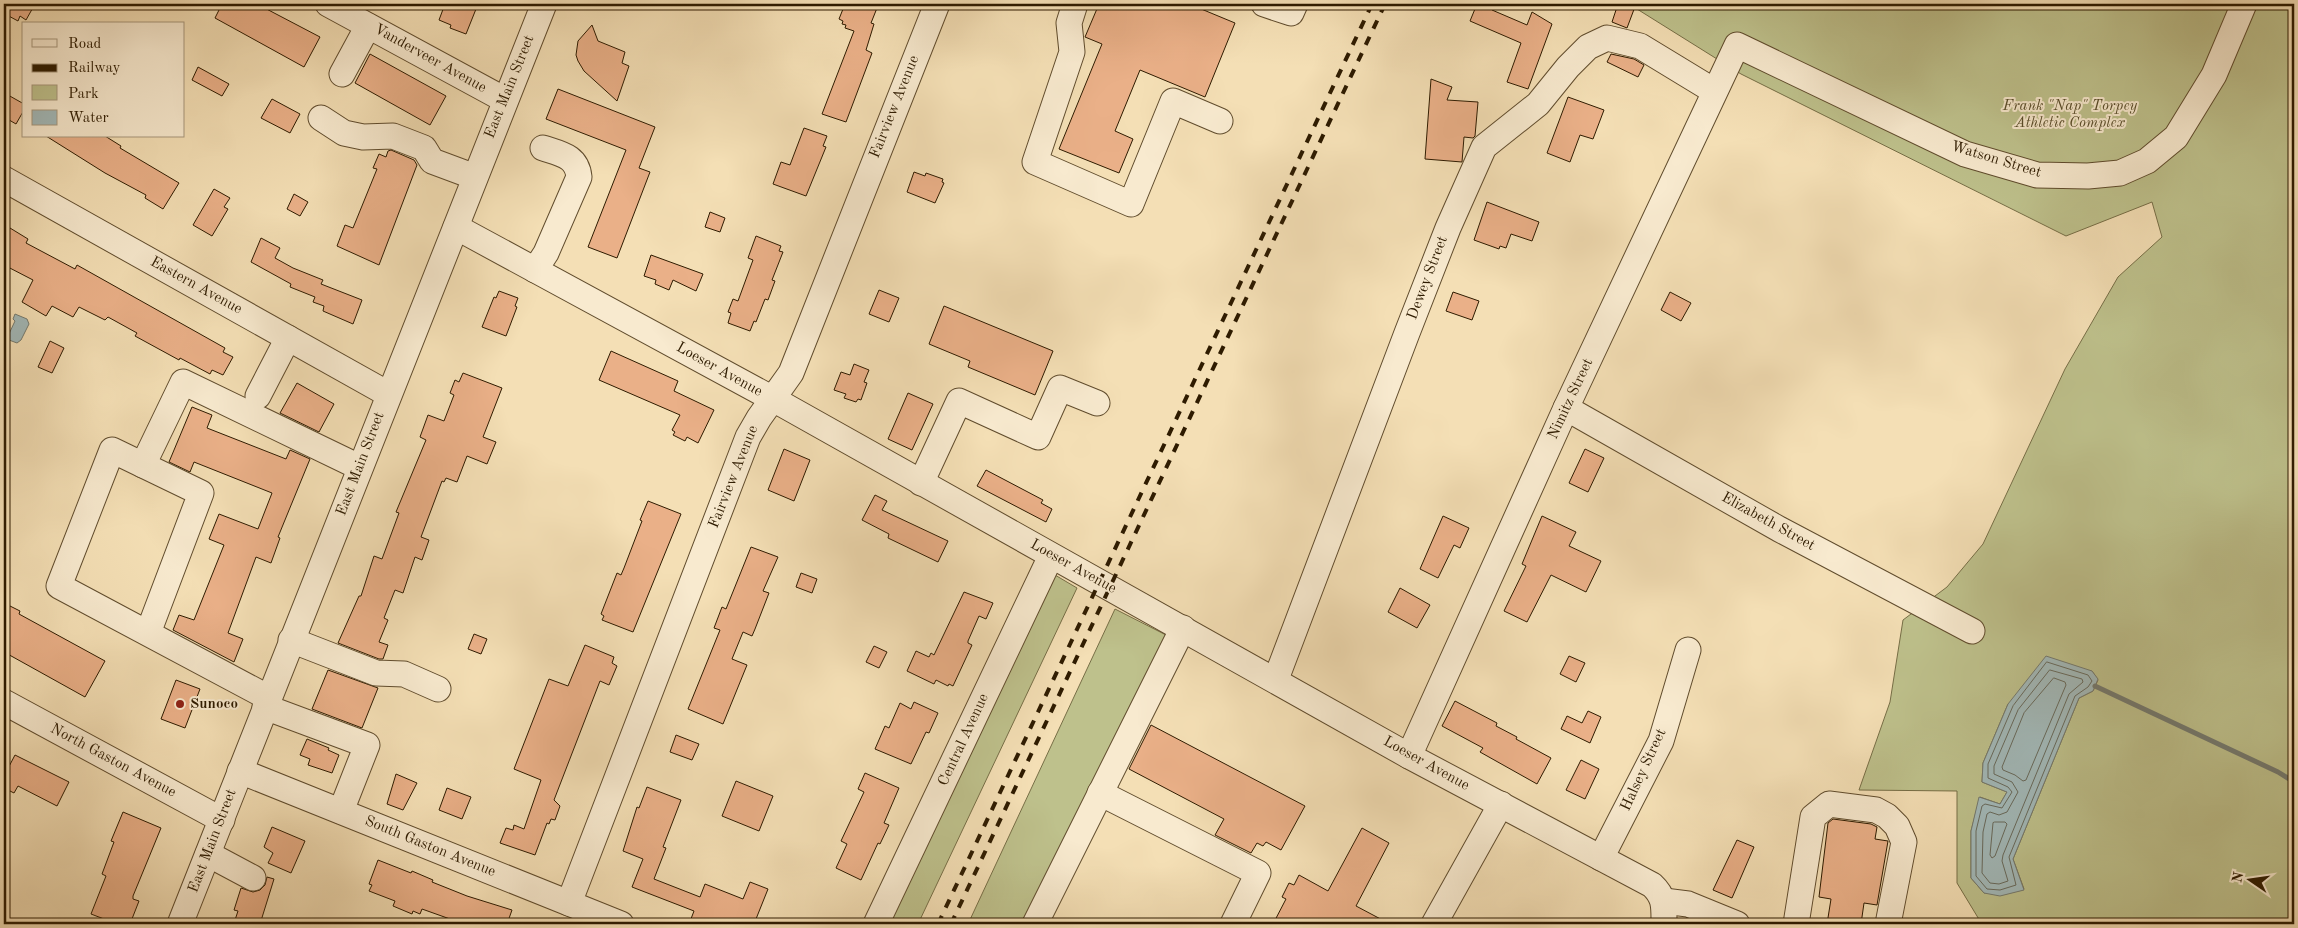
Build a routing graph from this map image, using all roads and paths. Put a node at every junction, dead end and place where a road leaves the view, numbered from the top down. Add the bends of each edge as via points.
1 (328, 4) edge
2 (544, 4) edge
3 (937, 4) edge
4 (1075, 4) edge
5 (1264, 4) edge
6 (2244, 4) edge
7 (1293, 8) edge
8 (368, 26) junction
9 (1737, 45) joint
10 (342, 74) dead end
11 (1714, 91) junction
12 (505, 100) junction
13 (321, 118) dead end
14 (1220, 120) dead end
15 (543, 148) dead end
16 (475, 177) junction
17 (4, 179) edge
18 (456, 227) junction
19 (535, 270) junction
20 (288, 338) junction
21 (388, 394) junction
22 (258, 396) dead end
23 (773, 399) junction
24 (1097, 403) dead end
25 (1566, 408) junction
26 (143, 465) junction
27 (359, 467) junction
28 (921, 482) junction
29 (1051, 556) junction
30 (1183, 628) junction
31 (1972, 631) dead end
32 (148, 633) junction
33 (291, 640) junction
34 (1688, 650) dead end
35 (1276, 679) junction
36 (438, 689) dead end
37 (4, 702) edge
38 (267, 702) junction
39 (1410, 756) junction
40 (240, 771) junction
41 (1100, 793) junction
42 (1501, 804) junction
43 (341, 811) junction
44 (222, 820) junction
45 (208, 854) junction
46 (1601, 858) junction
47 (253, 878) dead end
48 (581, 913) edge
49 (1664, 913) edge
50 (180, 924) edge
51 (621, 924) edge
52 (876, 924) edge
53 (1035, 924) edge
54 (1233, 924) edge
55 (1434, 924) edge
56 (1737, 924) edge
57 (1796, 924) edge
58 (1888, 924) edge

1 - 8 street, Vanderveer Avenue
2 - 12 street, East Main Street
3 - 23 street, Fairview Avenue via 791,372
4 - 14 street via 1069,23 1072,52 1035,162 1131,204 1173,101
5 - 7 street
6 - 9 street, Watson Street via 2214,75 2176,137 2147,161 2120,173 2088,176 2037,175 1965,154
8 - 10 street
8 - 12 street, Vanderveer Avenue
9 - 11 street, Nimitz Street
11 - 25 street, Nimitz Street
11 - 35 street, Dewey Street via 1640,46 1607,38 1588,47 1538,104 1484,147 1410,324
12 - 16 street, East Main Street
13 - 16 street via 344,132 363,137 393,136 424,148 432,160
15 - 19 street via 571,158 578,167 579,177 546,253
16 - 18 street, East Main Street
17 - 20 street, Eastern Avenue
18 - 19 street, Loeser Avenue
18 - 21 street, East Main Street
19 - 23 street, Loeser Avenue
20 - 21 street, Eastern Avenue
20 - 22 street
21 - 27 street, East Main Street
23 - 28 street, Loeser Avenue
23 - 48 street, Fairview Avenue via 748,436
24 - 28 street via 1060,388 1038,437 958,401
25 - 31 street, Elizabeth Street via 1779,529
25 - 39 street, Nimitz Street
26 - 27 street via 183,382
26 - 32 street via 201,493
26 - 32 street via 112,450 59,586
27 - 33 street, East Main Street
28 - 29 street, Loeser Avenue
29 - 30 street, Loeser Avenue
29 - 52 street, Central Avenue
30 - 35 street, Loeser Avenue
30 - 41 street
32 - 38 street
33 - 36 street via 376,673 404,674
33 - 38 street, East Main Street
34 - 46 street, Halsey Street via 1661,741
35 - 39 street, Loeser Avenue
37 - 44 street, North Gaston Avenue
38 - 40 street, East Main Street
38 - 43 street via 367,746
39 - 42 street, Loeser Avenue
40 - 43 street, South Gaston Avenue
40 - 44 street, East Main Street
41 - 53 street
41 - 54 street via 1258,873
42 - 46 street, Loeser Avenue
42 - 55 street
43 - 48 street, South Gaston Avenue
44 - 45 street, East Main Street
45 - 47 street
45 - 50 street, East Main Street
46 - 49 street, Loeser Avenue via 1652,885 1658,891
48 - 51 street, South Gaston Avenue
49 - 56 street via 1688,904
57 - 58 street via 1813,817 1829,804 1876,810 1897,826 1904,842

